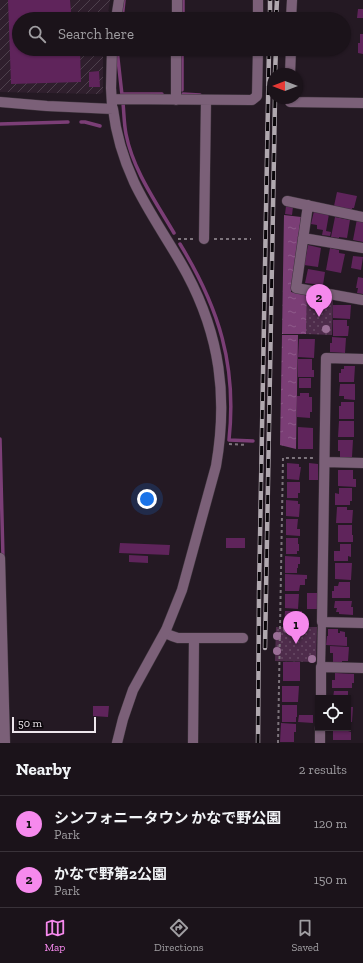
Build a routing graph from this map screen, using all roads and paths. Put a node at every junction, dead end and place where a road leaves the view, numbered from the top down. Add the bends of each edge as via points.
1 (119, 0) edge
2 (177, 0) edge
3 (258, 0) edge
4 (292, 0) edge
5 (117, 12) edge
6 (177, 12) edge
7 (258, 12) edge
8 (291, 12) edge
9 (112, 56) edge
10 (176, 56) edge
11 (258, 56) edge
12 (291, 56) edge
13 (290, 68) edge
14 (176, 100) junction
15 (206, 100) junction
16 (0, 102) edge
17 (303, 102) edge
18 (363, 103) edge
19 (112, 104) junction
20 (287, 201) dead end
21 (308, 205) junction
22 (363, 216) edge
23 (303, 238) junction
24 (204, 239) dead end
25 (363, 248) edge
26 (363, 300) edge
27 (363, 359) edge
28 (219, 443) junction
29 (246, 445) dead end
30 (325, 460) junction
31 (363, 462) edge
32 (0, 558) edge
33 (322, 622) junction
34 (363, 623) edge
35 (165, 633) junction
36 (194, 638) junction
37 (243, 638) dead end
38 (321, 667) junction
39 (363, 668) edge
40 (320, 695) edge
41 (320, 731) edge
42 (5, 743) edge
43 (117, 743) edge
44 (193, 743) edge
45 (278, 743) edge
46 (320, 743) edge

1 - 5 street
2 - 6 street
3 - 7 street
4 - 8 street
9 - 19 street
10 - 14 street
11 - 15 street via 257,96 252,100
12 - 13 street
14 - 15 street
14 - 19 street
15 - 24 street
16 - 19 street via 47,106
17 - 18 street
19 - 28 street via 122,153 133,181 187,274 209,326 220,381 222,415
20 - 21 street
21 - 22 street
21 - 23 street
23 - 25 street
23 - 26 street via 296,288
27 - 30 street via 326,358
28 - 29 path
28 - 35 street via 216,466 188,570
30 - 31 street
30 - 33 street
30 - 45 path via 283,458
32 - 42 street
33 - 34 street
33 - 38 street
35 - 36 street via 175,637
35 - 43 street via 133,690
36 - 37 street
36 - 44 street
38 - 39 street
38 - 40 street
41 - 46 street

